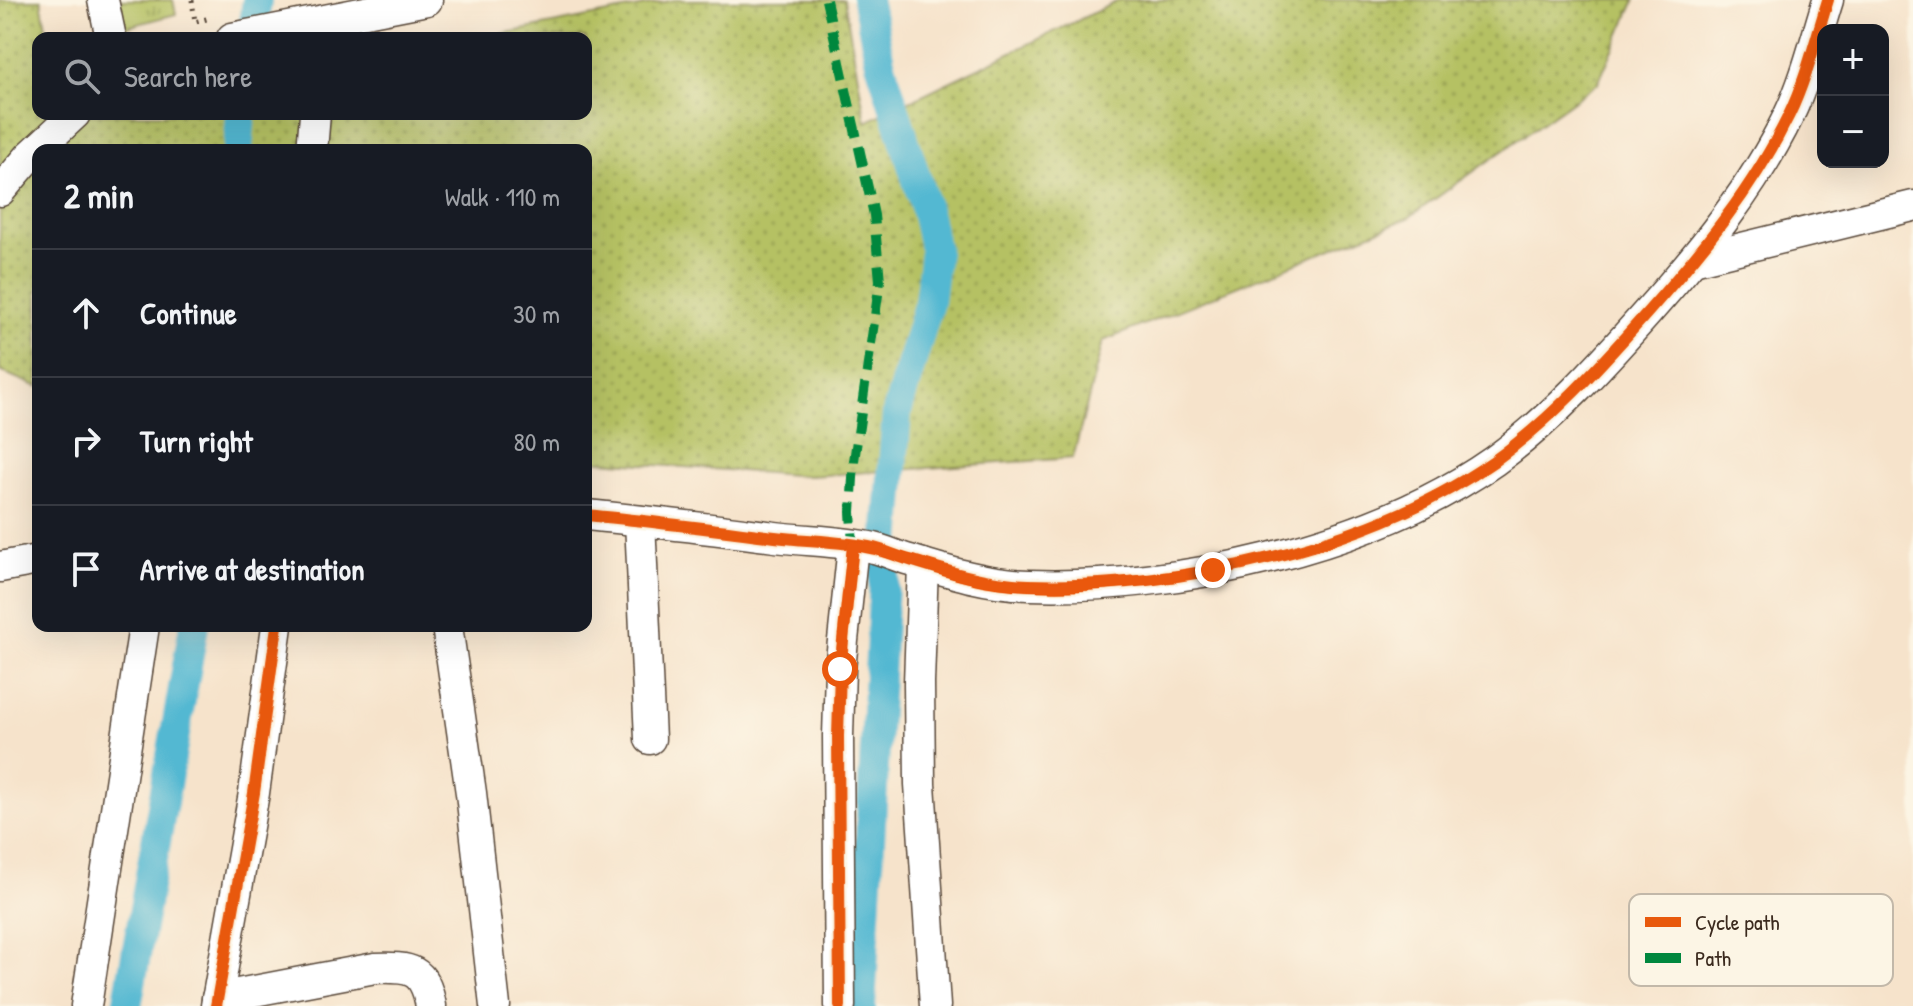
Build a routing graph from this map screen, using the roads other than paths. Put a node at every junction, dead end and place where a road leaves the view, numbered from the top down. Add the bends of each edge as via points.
1 (103, 0) edge
2 (427, 0) edge
3 (1828, 0) edge
4 (225, 27) edge
5 (311, 27) edge
6 (110, 32) edge
7 (69, 120) edge
8 (314, 120) edge
9 (43, 144) edge
10 (312, 144) edge
11 (32, 154) edge
12 (0, 191) edge
13 (1913, 206) edge
14 (1693, 260) junction
15 (592, 516) edge
16 (640, 521) junction
17 (864, 547) junction
18 (32, 561) edge
19 (915, 562) junction
20 (0, 567) edge
21 (143, 632) edge
22 (276, 632) edge
23 (448, 632) edge
24 (650, 739) dead end
25 (216, 1002) edge
26 (86, 1006) edge
27 (431, 1006) edge
28 (495, 1006) edge
29 (840, 1006) edge
30 (935, 1006) edge

1 - 6 street
2 - 5 street
3 - 14 street via 1790,113 1751,182
4 - 5 street
7 - 9 street
8 - 10 street
11 - 12 street
13 - 14 street
14 - 19 street via 1594,372 1529,434 1453,486 1370,525 1213,570 1083,587 977,580
15 - 16 street
16 - 17 street
16 - 24 street
17 - 19 street
17 - 29 street via 846,599 839,709
18 - 20 street
19 - 30 street via 920,784
21 - 26 street
22 - 25 street
23 - 28 street
25 - 27 street via 398,967 415,971 424,980

